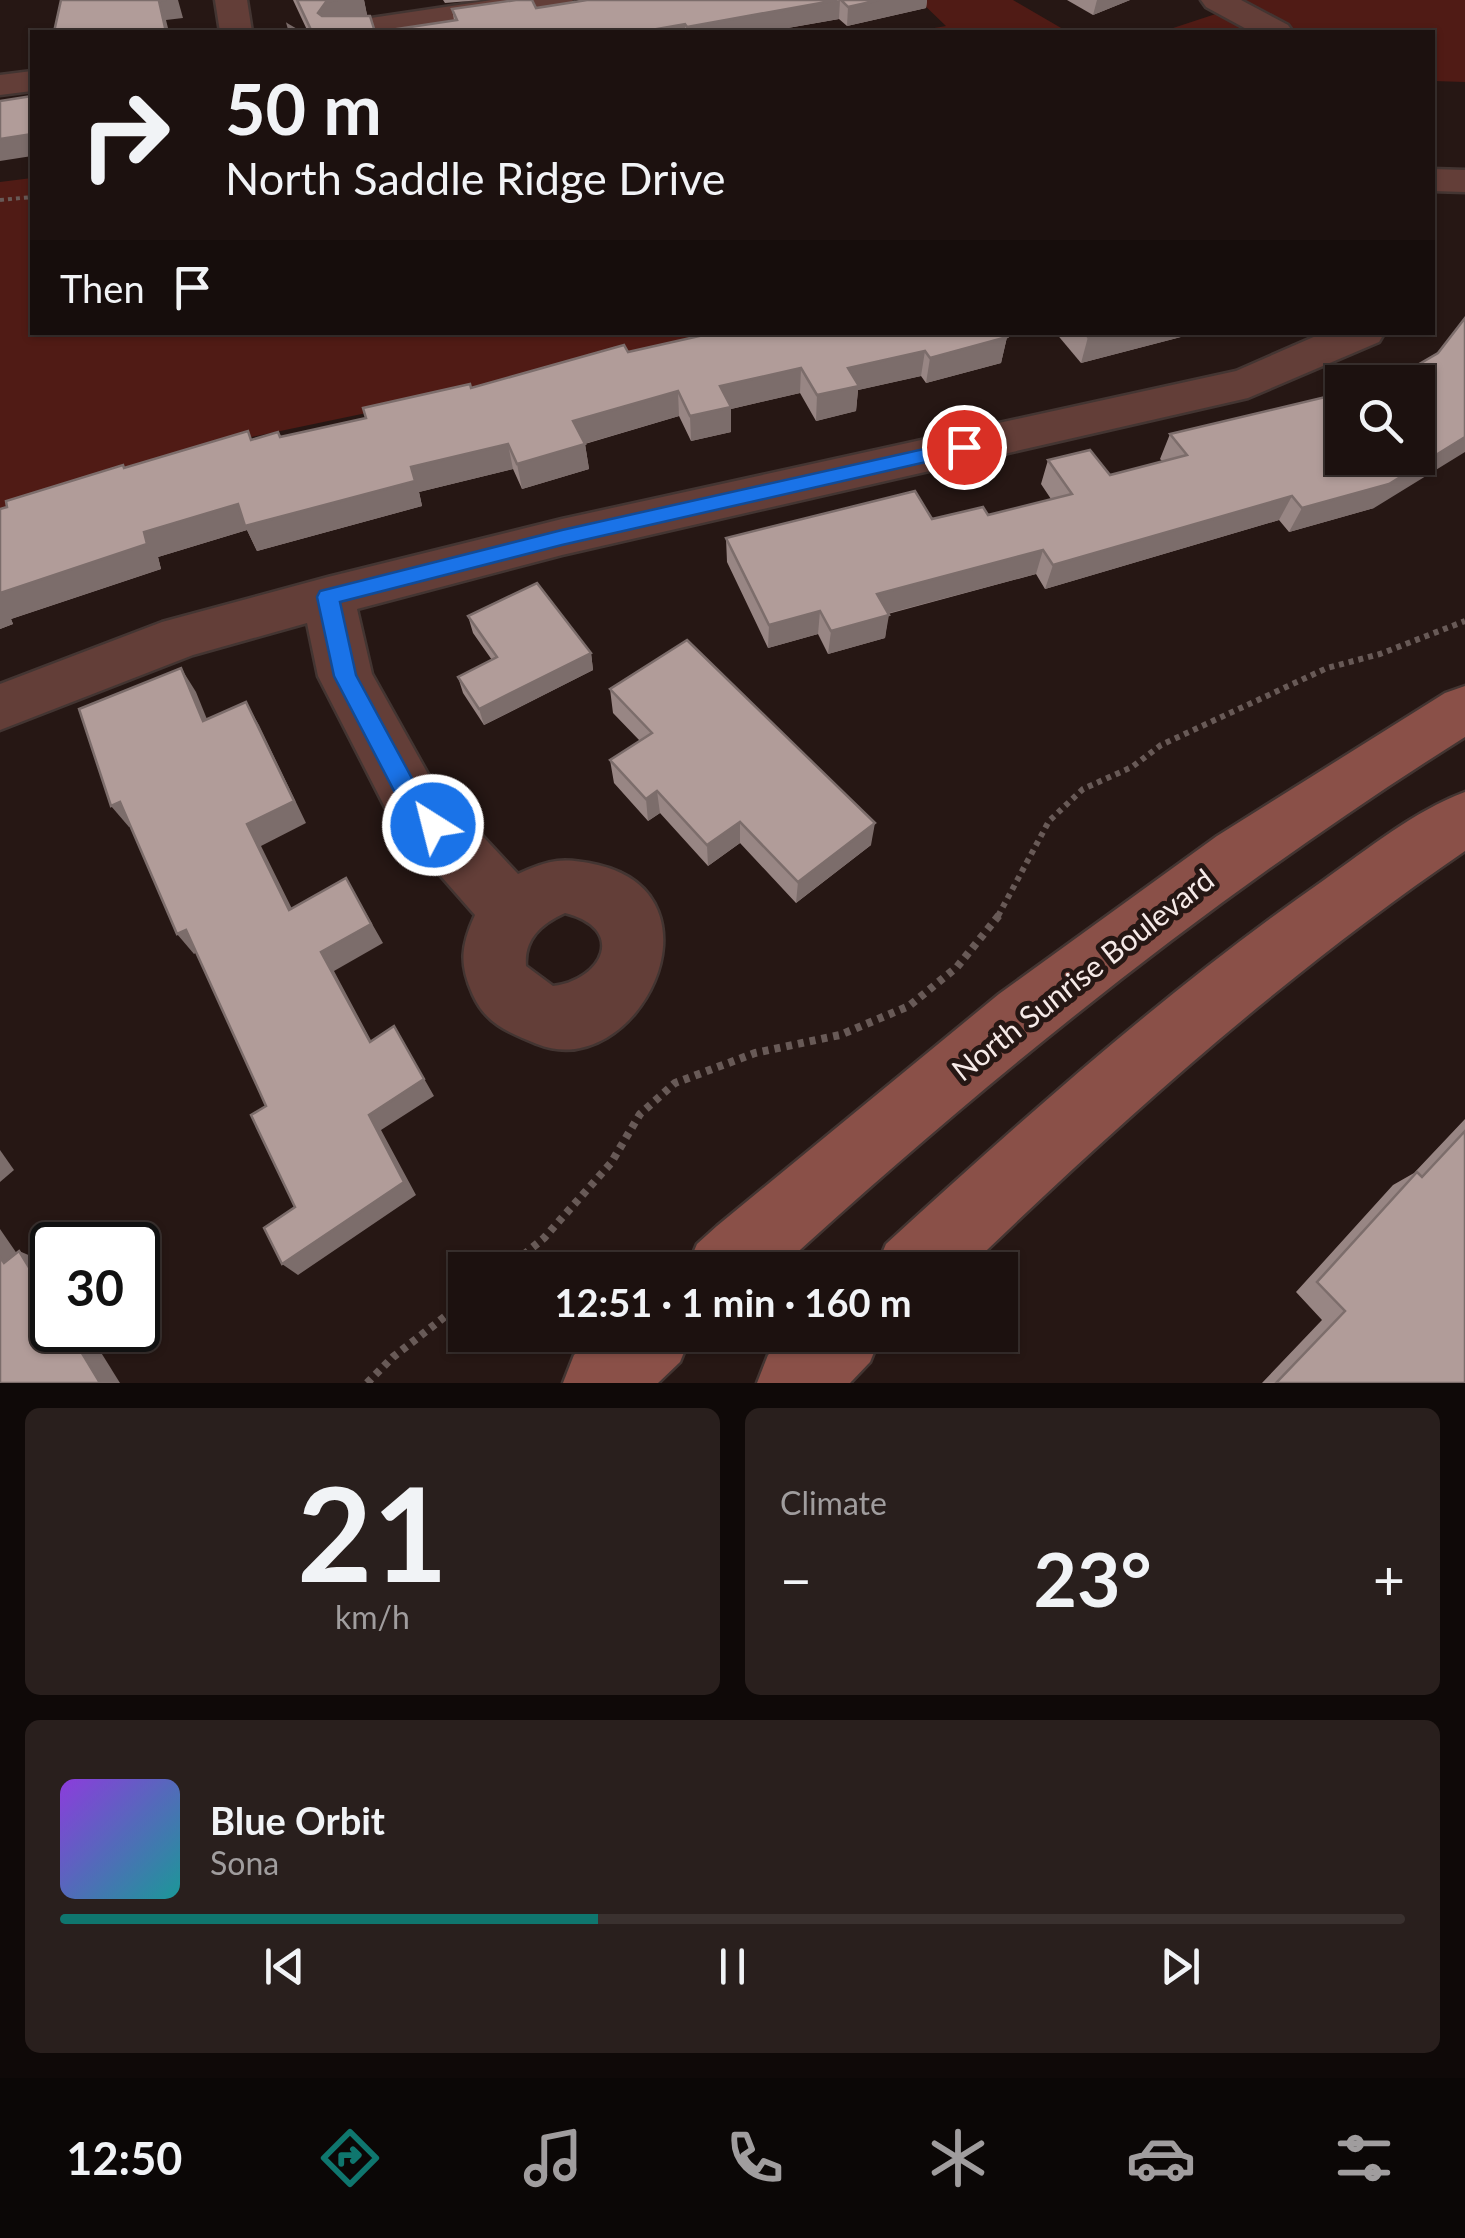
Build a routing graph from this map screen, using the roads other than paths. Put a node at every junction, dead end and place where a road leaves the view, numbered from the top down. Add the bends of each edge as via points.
1 (231, 0) edge
2 (557, 0) edge
3 (1216, 0) edge
4 (236, 30) edge
5 (357, 30) edge
6 (1272, 30) edge
7 (30, 81) edge
8 (0, 86) edge
9 (1435, 180) edge
10 (1465, 181) edge
11 (1357, 335) edge
12 (328, 597) junction
13 (0, 708) edge
14 (1465, 709) edge
15 (1465, 818) edge
16 (510, 912) dead end
17 (744, 1252) edge
18 (931, 1252) edge
19 (635, 1352) edge
20 (826, 1352) edge
21 (602, 1383) edge
22 (796, 1383) edge

1 - 4 street
2 - 5 street
3 - 6 street
7 - 8 street
9 - 10 street
11 - 12 street via 1248,383 562,537
12 - 13 street via 181,638
12 - 16 street via 345,676 412,801
14 - 17 street, North Sunrise Boulevard via 1179,895 1018,1016
15 - 18 street via 1257,968
19 - 21 street
20 - 22 street

